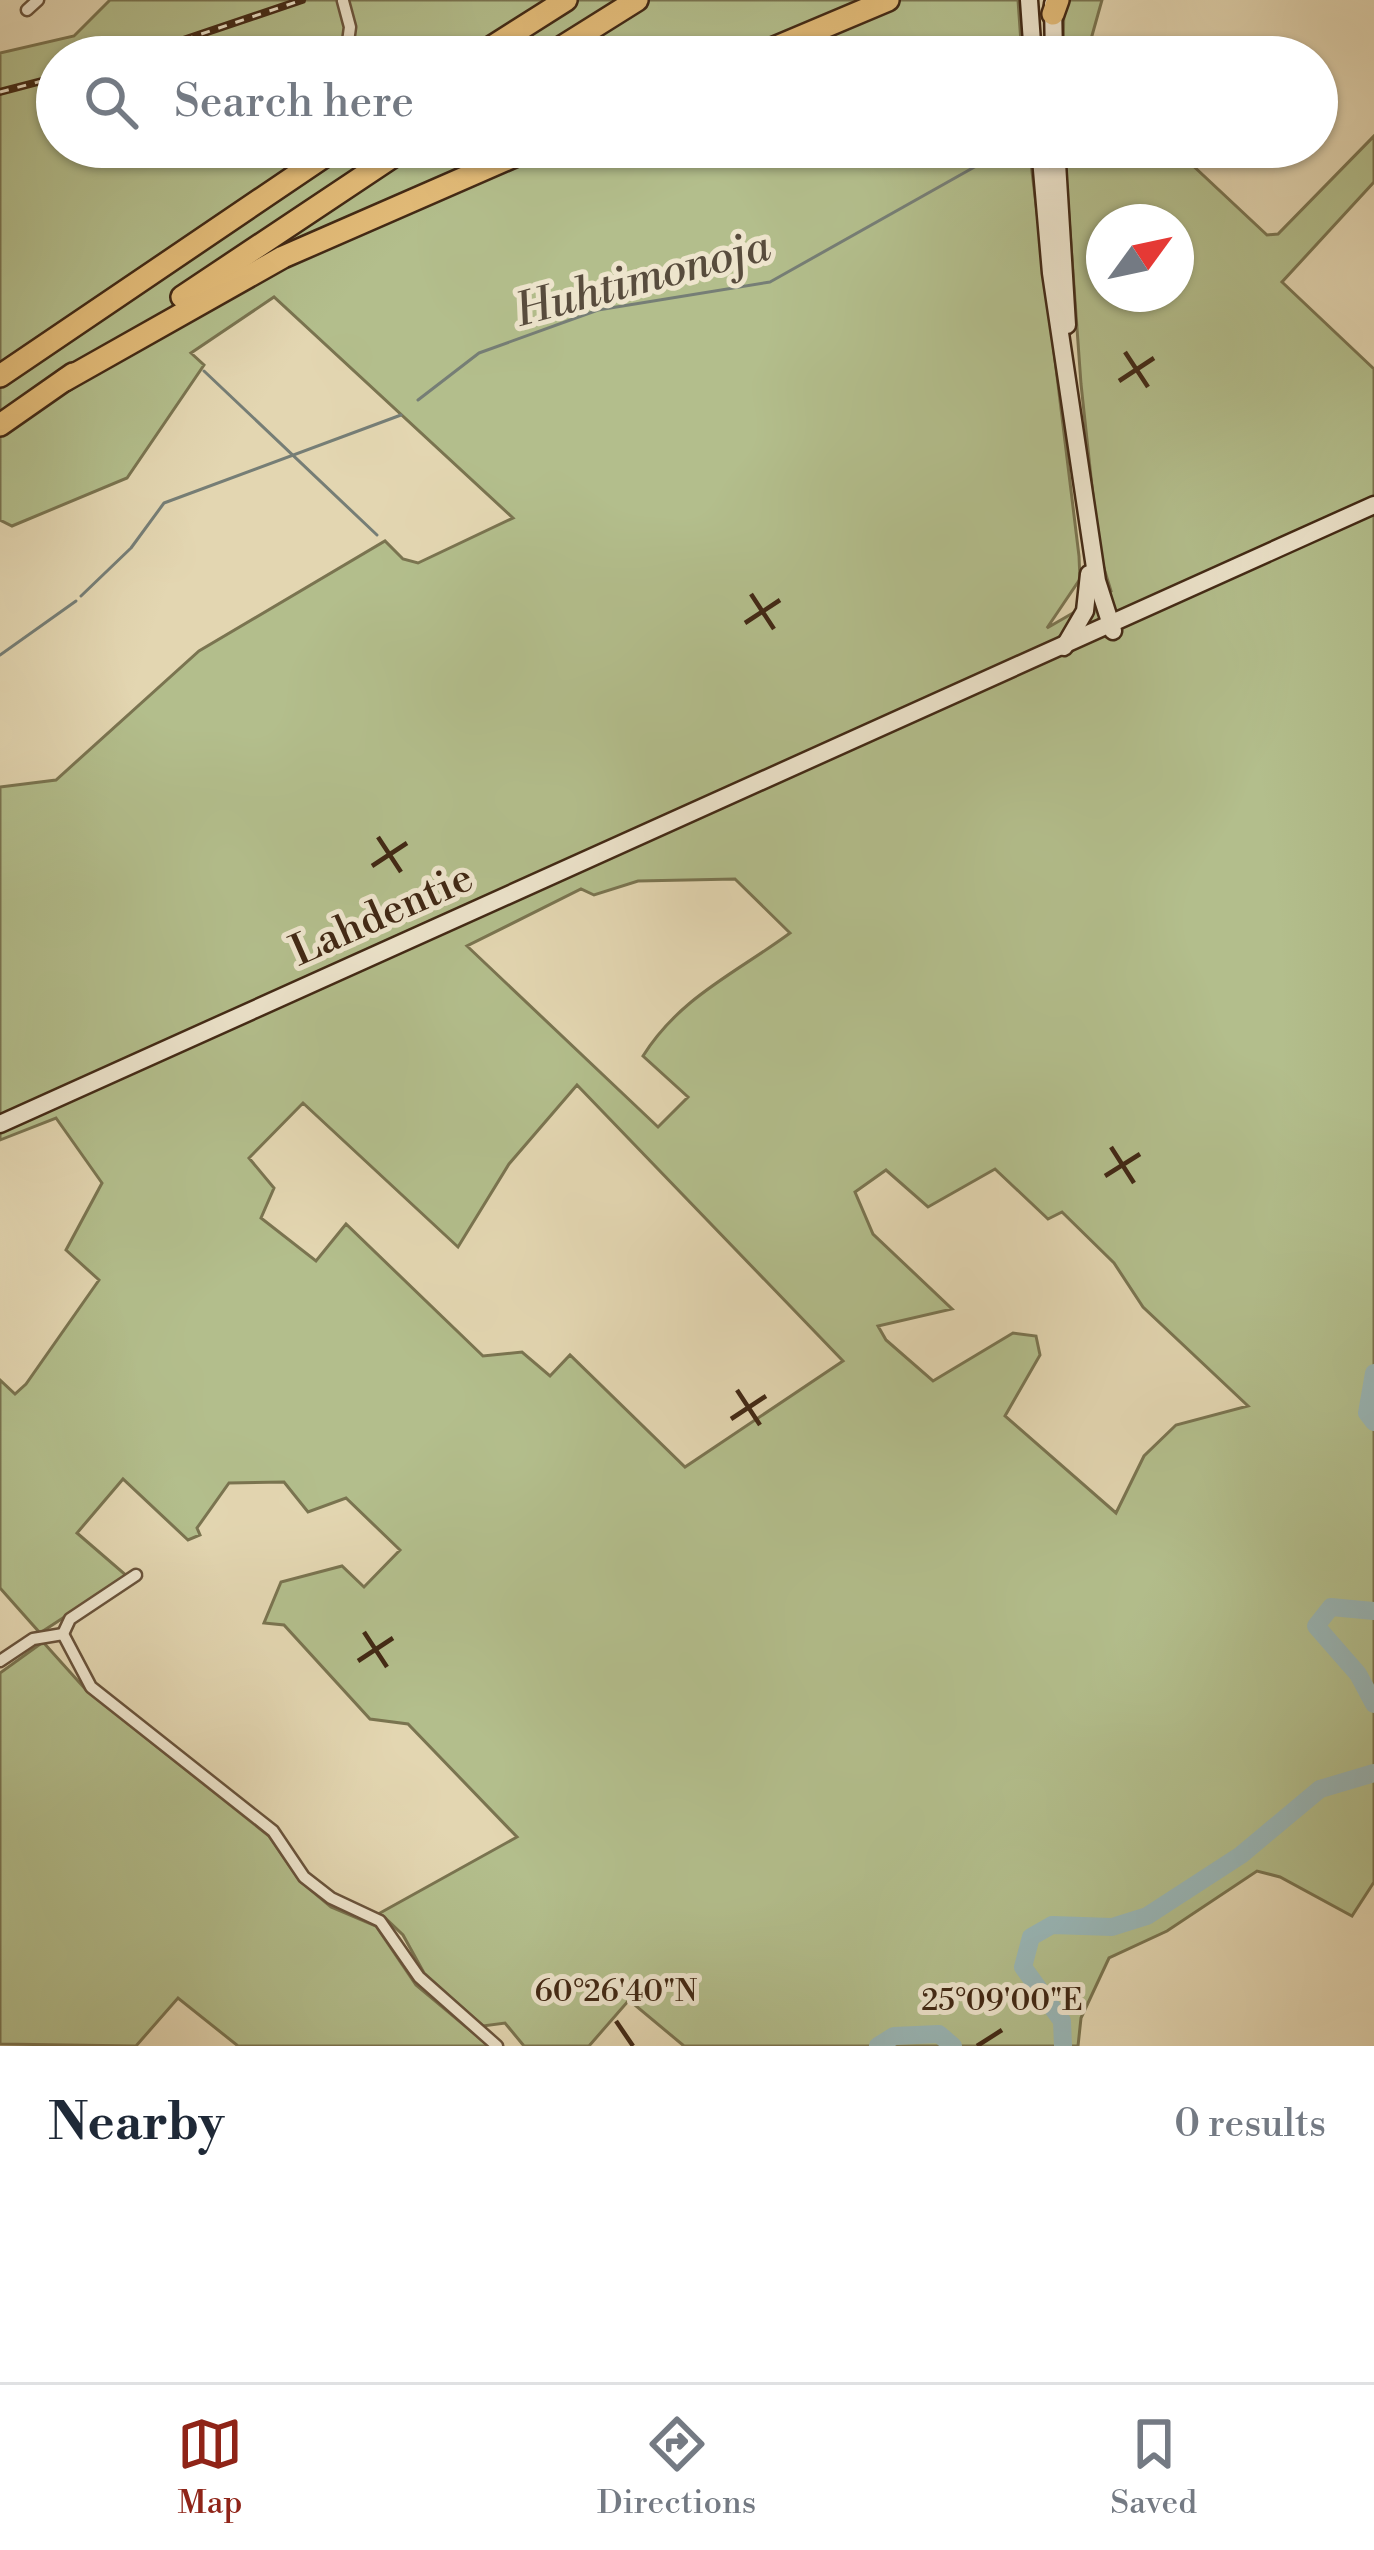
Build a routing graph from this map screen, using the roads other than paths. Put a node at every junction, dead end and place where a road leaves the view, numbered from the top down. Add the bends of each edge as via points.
1 (38, 0) edge
2 (545, 0) edge
3 (566, 0) edge
4 (637, 0) edge
5 (888, 0) edge
6 (1028, 0) edge
7 (343, 1) edge
8 (1055, 5) edge
9 (27, 10) dead end
10 (349, 36) edge
11 (499, 36) edge
12 (507, 36) edge
13 (580, 36) edge
14 (803, 36) edge
15 (1031, 36) edge
16 (1054, 36) edge
17 (307, 168) edge
18 (376, 168) edge
19 (487, 168) edge
20 (1042, 168) edge
21 (1058, 168) edge
22 (1066, 344) junction
23 (0, 376) edge
24 (65, 380) junction
25 (0, 425) edge
26 (1077, 441) junction
27 (1374, 505) edge
28 (1089, 574) junction
29 (1111, 629) junction
30 (1063, 647) junction
31 (792, 769) junction
32 (0, 1124) edge
33 (136, 1575) dead end
34 (63, 1634) junction
35 (0, 1661) edge
36 (497, 2046) edge

1 - 9 street
2 - 11 highway
3 - 12 highway
4 - 13 highway
5 - 14 highway
6 - 15 main road
7 - 10 street
8 - 16 main road
17 - 23 highway
18 - 24 highway
19 - 24 highway via 283,257
20 - 22 main road
21 - 22 main road
22 - 26 main road
24 - 25 highway
26 - 28 main road
26 - 29 main road
27 - 29 main road, Lahdentie
28 - 29 main road
28 - 30 main road via 1083,617
29 - 30 main road, Lahdentie
29 - 31 main road, Lahdentie
30 - 31 main road, Lahdentie
31 - 32 main road, Lahdentie
33 - 34 street via 70,1619
34 - 35 street via 33,1639
34 - 36 street via 91,1687 273,1831 304,1877 380,1921 419,1977

